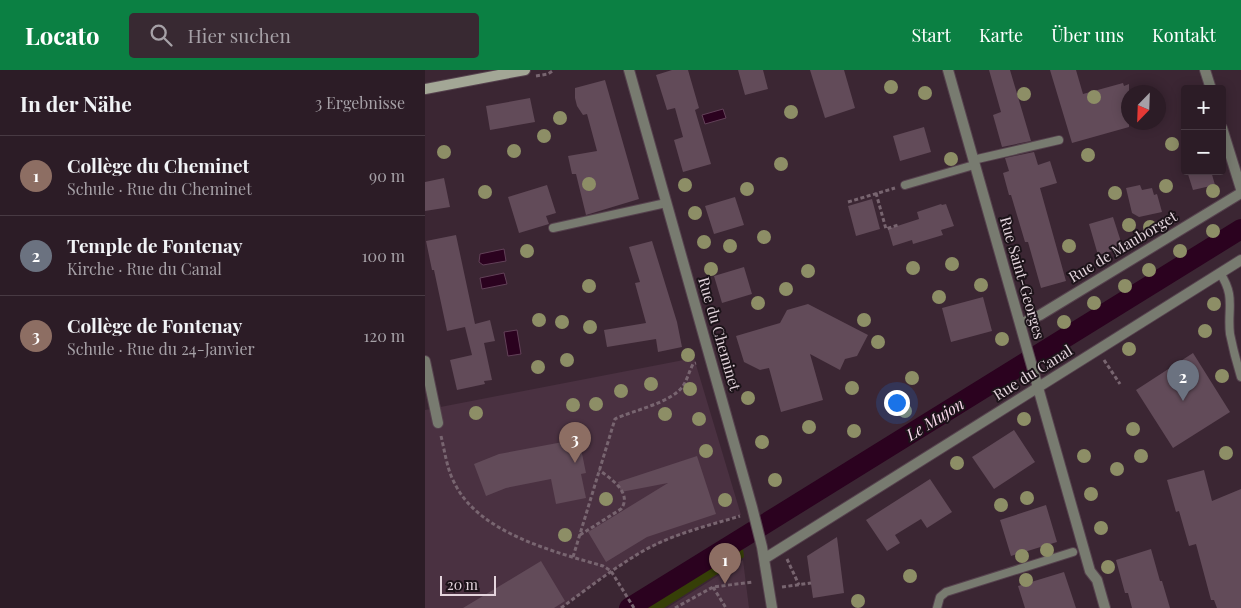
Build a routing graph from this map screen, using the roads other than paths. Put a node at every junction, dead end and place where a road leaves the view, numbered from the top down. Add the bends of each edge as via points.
1 (525, 70) edge
2 (629, 70) edge
3 (948, 70) edge
4 (1205, 70) edge
5 (1210, 85) edge
6 (425, 89) edge
7 (1223, 130) edge
8 (1059, 140) dead end
9 (974, 163) junction
10 (905, 185) road end
11 (1241, 191) edge
12 (666, 203) junction
13 (553, 228) dead end
14 (1241, 260) edge
15 (1220, 273) junction
16 (1020, 324) junction
17 (425, 361) edge
18 (1241, 377) edge
19 (1039, 387) junction
20 (438, 423) road end
21 (1073, 552) dead end
22 (764, 559) junction
23 (772, 608) edge
24 (937, 608) edge
25 (1105, 608) edge

1 - 6 street
2 - 12 street, Rue du Cheminet
3 - 9 street, Rue Saint-Georges
4 - 5 street
7 - 11 street
8 - 9 lane
9 - 10 lane
9 - 16 street, Rue Saint-Georges
11 - 16 street, Rue de Mauborget via 1040,315
12 - 13 lane
12 - 22 street, Rue du Cheminet
14 - 15 street, Rue du Canal
15 - 18 lane via 1230,295 1230,334
15 - 19 street, Rue du Canal
16 - 19 street, Rue Saint-Georges
17 - 20 street
19 - 22 street, Rue du Canal
19 - 25 street, Rue Saint-Georges via 1090,572 1097,580
21 - 24 lane via 946,592
22 - 23 street, Rue du Cheminet

